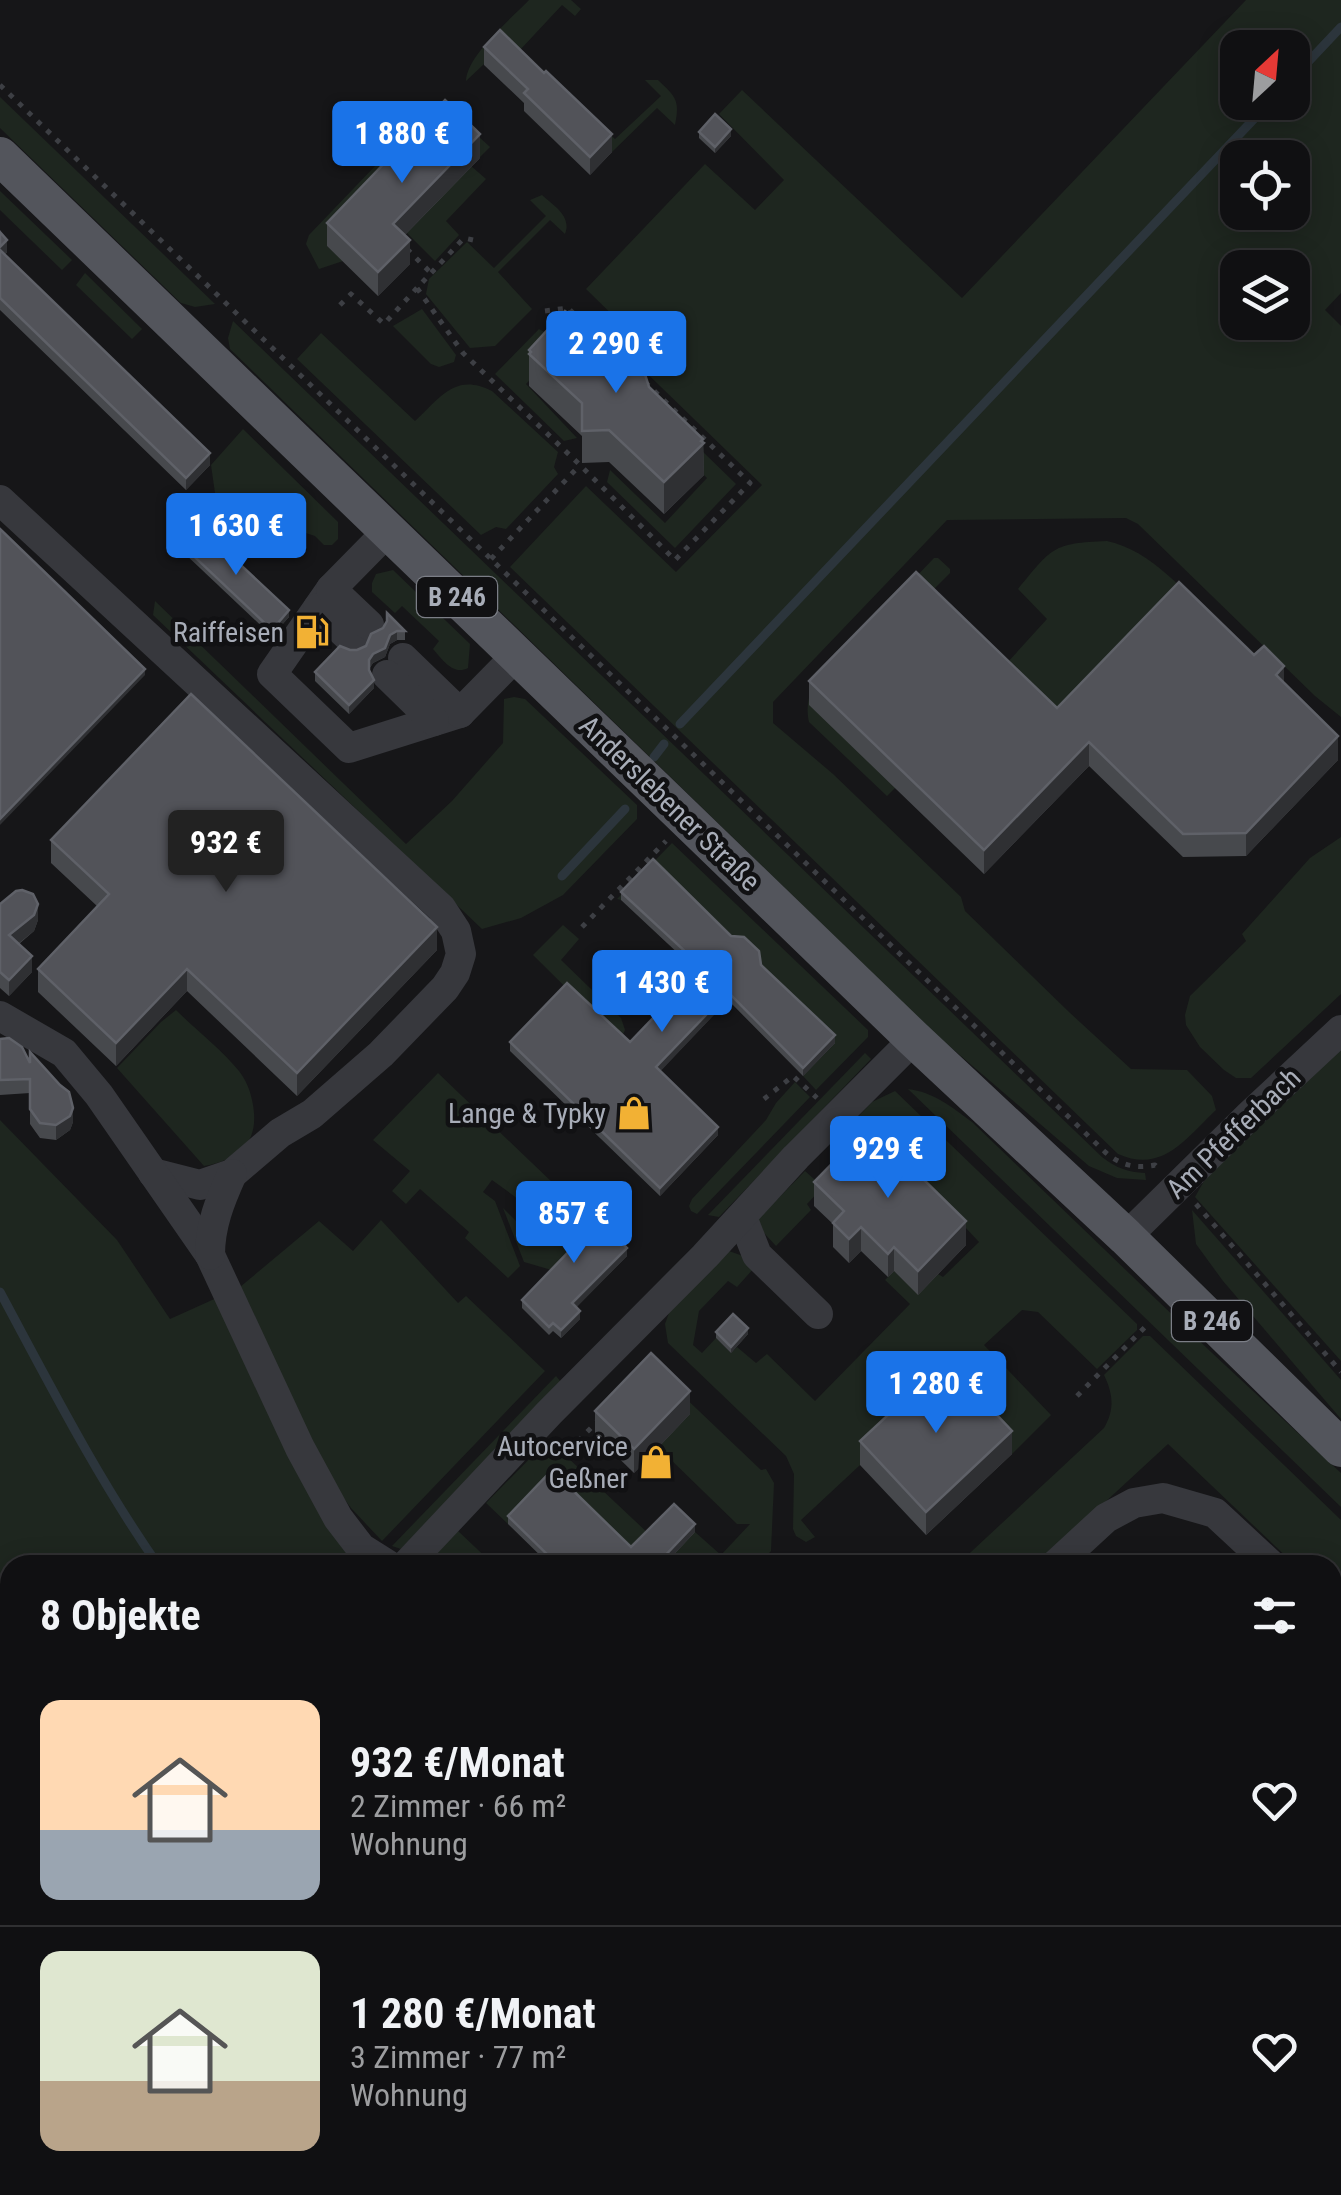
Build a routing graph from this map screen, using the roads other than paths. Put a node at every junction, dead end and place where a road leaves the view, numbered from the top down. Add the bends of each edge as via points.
1 (0, 156) edge
2 (0, 500) edge
3 (388, 530) junction
4 (324, 599) junction
5 (361, 633) dead end
6 (517, 655) junction
7 (395, 666) dead end
8 (447, 717) junction
9 (0, 1016) edge
10 (1341, 1030) edge
11 (914, 1039) junction
12 (153, 1173) junction
13 (232, 1174) junction
14 (742, 1217) junction
15 (1126, 1237) junction
16 (210, 1255) junction
17 (818, 1314) dead end
18 (1341, 1448) edge
19 (372, 1555) edge
20 (415, 1555) edge
21 (1067, 1555) edge
22 (1260, 1555) edge

1 - 3 main road, Anderslebener Straße / B 246
2 - 13 street via 441,908 456,931 461,954 445,988 367,1066
3 - 4 street
3 - 6 main road, Anderslebener Straße / B 246
4 - 5 street
4 - 8 street via 272,674 350,748
6 - 8 street
6 - 11 main road, Anderslebener Straße / B 246
7 - 8 street
9 - 12 street via 64,1053
10 - 15 street, Am Pfefferbach
11 - 14 street
11 - 15 main road, Anderslebener Straße / B 246
12 - 13 street via 200,1185
12 - 16 street
13 - 16 street via 216,1208
14 - 17 street via 758,1255
14 - 20 street
15 - 18 main road, Anderslebener Straße / B 246
16 - 19 street via 300,1448 338,1518
21 - 22 street via 1106,1518 1163,1498 1214,1513

